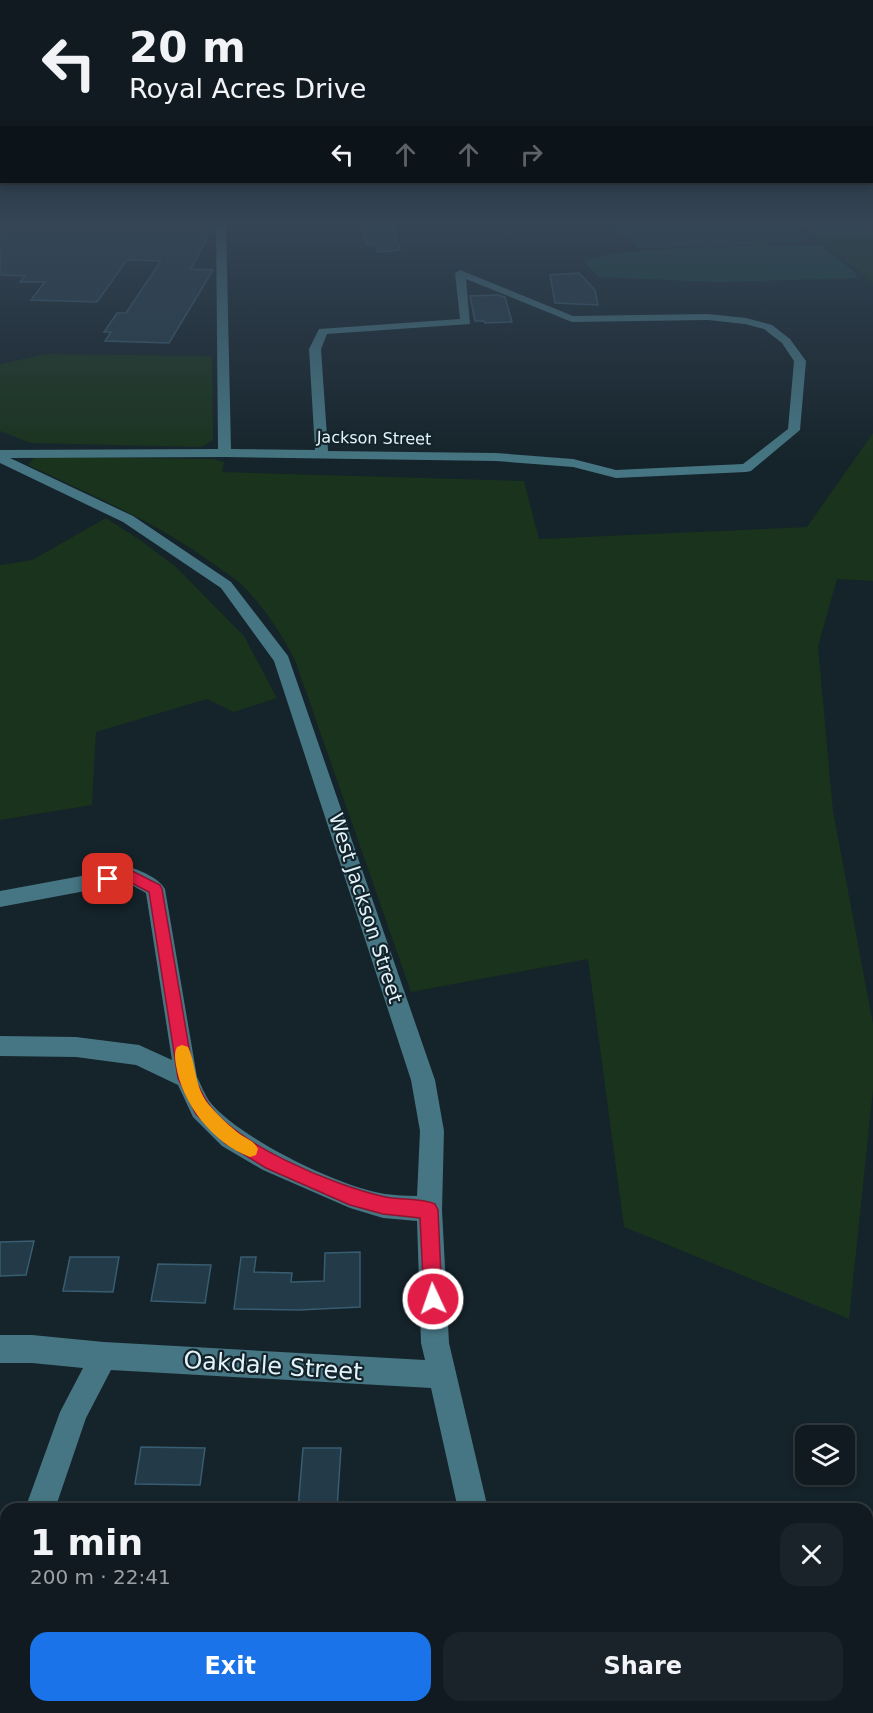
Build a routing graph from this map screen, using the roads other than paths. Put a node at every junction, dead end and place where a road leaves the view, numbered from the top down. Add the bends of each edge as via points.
1 (222, 304) edge
2 (464, 304) edge
3 (535, 304) edge
4 (225, 453) junction
5 (322, 454) junction
6 (0, 456) edge
7 (0, 899) edge
8 (0, 1046) edge
9 (186, 1078) junction
10 (429, 1210) junction
11 (0, 1349) edge
12 (104, 1356) junction
13 (442, 1375) junction
14 (42, 1503) edge
15 (472, 1503) edge

1 - 4 street
2 - 5 street, Jackson Street via 466,322 323,331 315,349
3 - 5 street, Jackson Street via 572,319 708,317 768,327 786,341 800,361 794,430 746,468 616,474 573,463 496,457
4 - 5 street, Jackson Street
4 - 6 street, Jackson Street
6 - 10 street, West Jackson Street via 128,519 226,585 282,660 423,1080 432,1131
7 - 9 street via 130,875 155,889
8 - 9 street via 76,1047 139,1055
9 - 10 street via 201,1108 231,1138 272,1162 350,1196 383,1206
10 - 13 street, West Jackson Street via 435,1343
11 - 12 street, Oakdale Street
12 - 13 street, Oakdale Street
12 - 14 street via 74,1412
13 - 15 street, West Jackson Street

